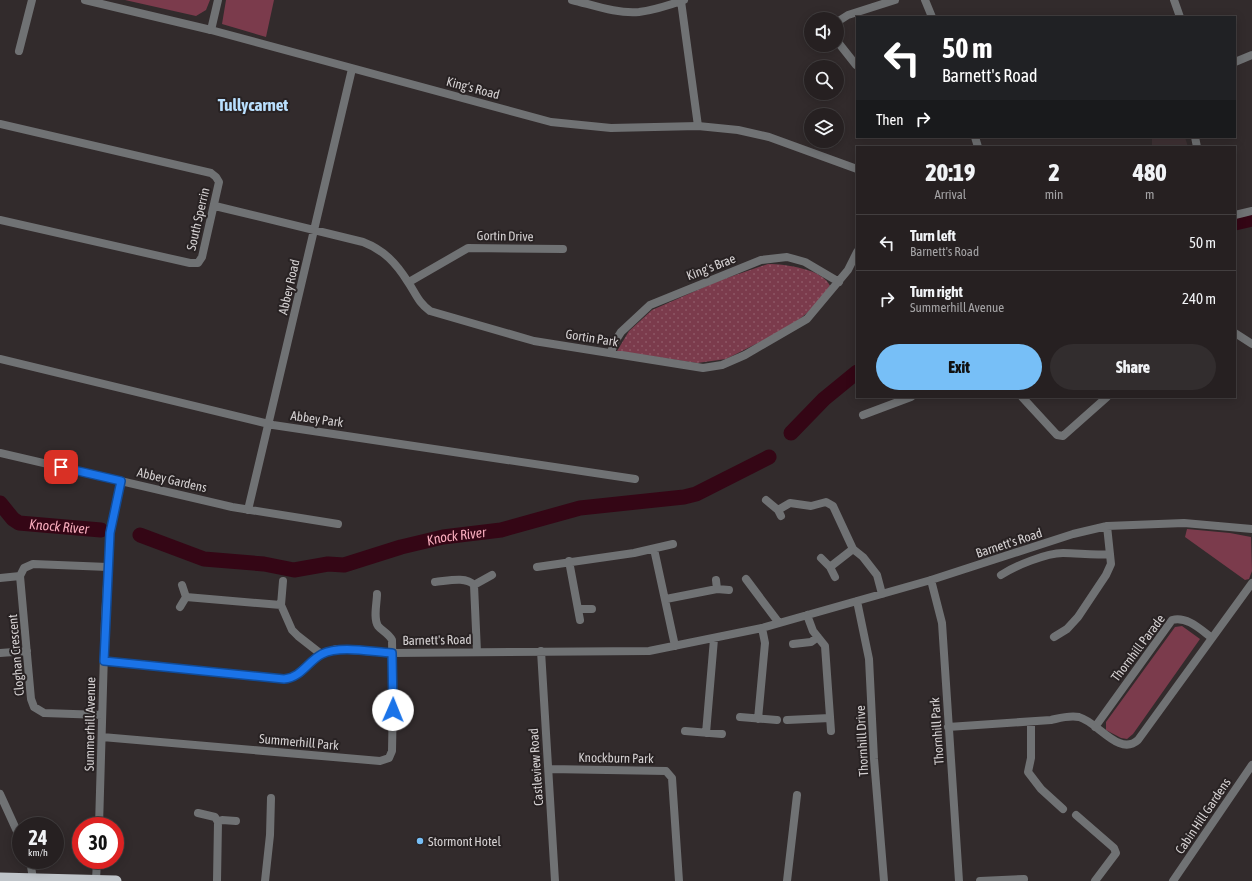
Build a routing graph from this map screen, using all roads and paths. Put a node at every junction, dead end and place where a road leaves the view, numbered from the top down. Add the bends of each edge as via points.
1 (32, 0) edge
2 (85, 0) edge
3 (218, 0) edge
4 (572, 0) edge
5 (896, 0) edge
6 (925, 0) edge
7 (1174, 0) edge
8 (683, 1) edge
9 (932, 16) edge
10 (1180, 16) edge
11 (844, 18) edge
12 (211, 30) junction
13 (844, 50) edge
14 (19, 51) dead end
15 (1252, 55) edge
16 (1236, 62) edge
17 (856, 65) edge
18 (352, 69) junction
19 (0, 124) edge
20 (698, 126) junction
21 (856, 169) edge
22 (214, 206) junction
23 (1252, 211) edge
24 (1236, 215) edge
25 (0, 220) edge
26 (315, 230) junction
27 (563, 249) dead end
28 (856, 254) edge
29 (409, 282) junction
30 (839, 282) junction
31 (1236, 334) edge
32 (1252, 344) edge
33 (611, 353) junction
34 (0, 359) edge
35 (908, 398) edge
36 (1023, 398) edge
37 (1106, 398) edge
38 (863, 415) dead end
39 (269, 424) junction
40 (1, 453) edge
41 (635, 479) dead end
42 (121, 481) junction
43 (766, 500) dead end
44 (248, 510) junction
45 (338, 524) dead end
46 (1107, 526) junction
47 (1252, 529) edge
48 (673, 544) dead end
49 (654, 549) junction
50 (853, 549) junction
51 (1110, 554) junction
52 (821, 558) dead end
53 (569, 561) junction
54 (108, 567) junction
55 (537, 567) dead end
56 (830, 567) junction
57 (1001, 575) dead end
58 (20, 576) junction
59 (492, 576) dead end
60 (835, 577) dead end
61 (0, 578) edge
62 (746, 579) dead end
63 (716, 580) dead end
64 (931, 580) junction
65 (283, 581) dead end
66 (435, 582) dead end
67 (1252, 583) edge
68 (182, 585) dead end
69 (474, 585) junction
70 (717, 589) junction
71 (729, 590) dead end
72 (377, 594) dead end
73 (882, 594) junction
74 (186, 597) junction
75 (666, 599) junction
76 (857, 601) junction
77 (281, 605) junction
78 (180, 607) dead end
79 (580, 609) junction
80 (592, 609) dead end
81 (807, 615) junction
82 (580, 620) dead end
83 (779, 623) junction
84 (762, 628) junction
85 (818, 637) junction
86 (1054, 637) dead end
87 (1212, 638) junction
88 (714, 639) junction
89 (793, 644) dead end
90 (675, 646) junction
91 (27, 651) junction
92 (477, 652) junction
93 (541, 652) junction
94 (0, 653) edge
95 (392, 653) junction
96 (321, 654) junction
97 (104, 661) junction
98 (102, 715) junction
99 (740, 717) dead end
100 (830, 718) junction
101 (758, 719) junction
102 (777, 720) dead end
103 (787, 720) dead end
104 (1032, 722) junction
105 (948, 727) junction
106 (1095, 727) junction
107 (685, 731) dead end
108 (830, 731) dead end
109 (706, 732) junction
110 (722, 734) dead end
111 (102, 737) junction
112 (1252, 765) edge
113 (549, 769) junction
114 (0, 794) edge
115 (797, 795) dead end
116 (271, 798) dead end
117 (1064, 809) dead end
118 (198, 813) dead end
119 (1076, 815) dead end
120 (99, 817) edge
121 (12, 820) edge
122 (218, 822) junction
123 (236, 822) dead end
124 (31, 869) edge
125 (97, 869) edge
126 (0, 878) edge
127 (33, 879) junction
128 (1024, 879) dead end
129 (96, 880) edge
130 (116, 881) edge
131 (217, 881) edge
132 (265, 881) edge
133 (555, 881) edge
134 (679, 881) edge
135 (787, 881) edge
136 (884, 881) edge
137 (959, 881) edge
138 (980, 881) edge
139 (1095, 881) edge
140 (1173, 881) edge

1 - 14 street
2 - 12 street, King's Road
3 - 12 street
4 - 8 street via 621,12 656,9
5 - 11 street
6 - 9 street
7 - 10 street
8 - 20 street
12 - 18 street, King's Road
13 - 17 street
15 - 16 street
18 - 20 street, King's Road via 562,124 611,128
18 - 26 street, Abbey Road
19 - 22 street, South Sperrin via 211,173 218,182
20 - 21 street, King's Road via 738,130 769,137
22 - 25 street, South Sperrin via 202,257 198,263
22 - 26 street, Gortin Park
23 - 24 street
26 - 29 street, Gortin Park via 377,247 394,261
26 - 39 street, Abbey Road
27 - 29 street, Gortin Drive via 468,248
28 - 30 street, Gortin Park
29 - 33 street, Gortin Park via 420,304 430,311 534,341
30 - 33 street, Gortin Park via 807,319 777,338 722,365 703,368
30 - 33 street, King's Brae via 799,260 787,257 761,260 650,304 621,332
31 - 32 street
34 - 39 street, Abbey Park
35 - 38 street
36 - 37 street via 1057,435 1063,436
39 - 41 street, Abbey Park
39 - 44 street, Abbey Road
40 - 42 street, Abbey Gardens
42 - 44 street, Abbey Gardens
42 - 54 street, Summerhill Avenue via 110,533
43 - 50 street via 780,513 790,503 812,506 826,502 833,506
44 - 45 street, Abbey Gardens
46 - 47 street, Barnett's Road via 1184,523
46 - 51 street
46 - 64 street, Barnett's Road via 1073,534
48 - 49 street
49 - 53 street
49 - 75 street
50 - 56 street
50 - 73 street via 877,575
51 - 57 street via 1094,556 1062,553 1020,565
51 - 86 street via 1111,564 1106,575 1078,617 1067,630
52 - 56 street
53 - 55 street
53 - 79 street
54 - 58 street via 33,564 24,568
54 - 97 street, Summerhill Avenue
56 - 60 street
58 - 61 street
58 - 91 street, Cloghan Crescent
59 - 69 street
62 - 83 street
63 - 70 street
64 - 73 street, Barnett's Road
64 - 105 street, Thornhill Park via 942,623
65 - 77 street
66 - 69 street via 464,580
67 - 87 street
68 - 74 street
69 - 92 street
70 - 71 street
70 - 75 street
72 - 95 street via 376,620 378,627 392,640
73 - 76 street, Barnett's Road
74 - 77 street
74 - 78 street
75 - 90 street
76 - 81 street, Barnett's Road
76 - 136 street, Thornhill Drive via 869,659
77 - 96 street via 295,633
79 - 80 street
79 - 82 street
81 - 83 street, Barnett's Road
81 - 85 street
83 - 84 street, Barnett's Road
84 - 88 street, Barnett's Road
84 - 101 street via 765,643
85 - 89 street via 812,642
85 - 100 street via 824,646
87 - 106 street via 1133,744 1120,744
87 - 106 street, Thornhill Parade via 1185,619 1172,620
88 - 90 street, Barnett's Road
88 - 109 street
90 - 93 street, Barnett's Road via 649,651
91 - 94 street
91 - 98 street, Cloghan Crescent via 34,706 44,712
92 - 93 street, Barnett's Road
92 - 95 street, Barnett's Road
93 - 113 street, Castleview Road
95 - 96 street, Barnett's Road via 336,649
95 - 111 street, Summerhill Park via 392,751 388,758 380,761
96 - 97 street, Barnett's Road via 295,676 284,679
97 - 98 street, Summerhill Avenue
98 - 111 street, Summerhill Avenue
99 - 101 street
100 - 103 street
100 - 108 street
101 - 102 street
104 - 105 street
104 - 106 street via 1066,716 1078,717
104 - 117 street via 1028,772 1041,789
105 - 137 street, Thornhill Park
107 - 109 street
109 - 110 street
111 - 120 street, Summerhill Avenue
112 - 140 street, Cabin Hill Gardens
113 - 133 street, Castleview Road
113 - 134 street, Knockburn Park via 666,771 672,778
114 - 121 street
115 - 135 street
116 - 132 street
118 - 122 street via 215,817
119 - 139 street via 1114,848 1116,853
122 - 123 street
122 - 131 street
124 - 127 street
125 - 129 street
126 - 127 highway
127 - 129 highway
128 - 138 street
129 - 130 highway

